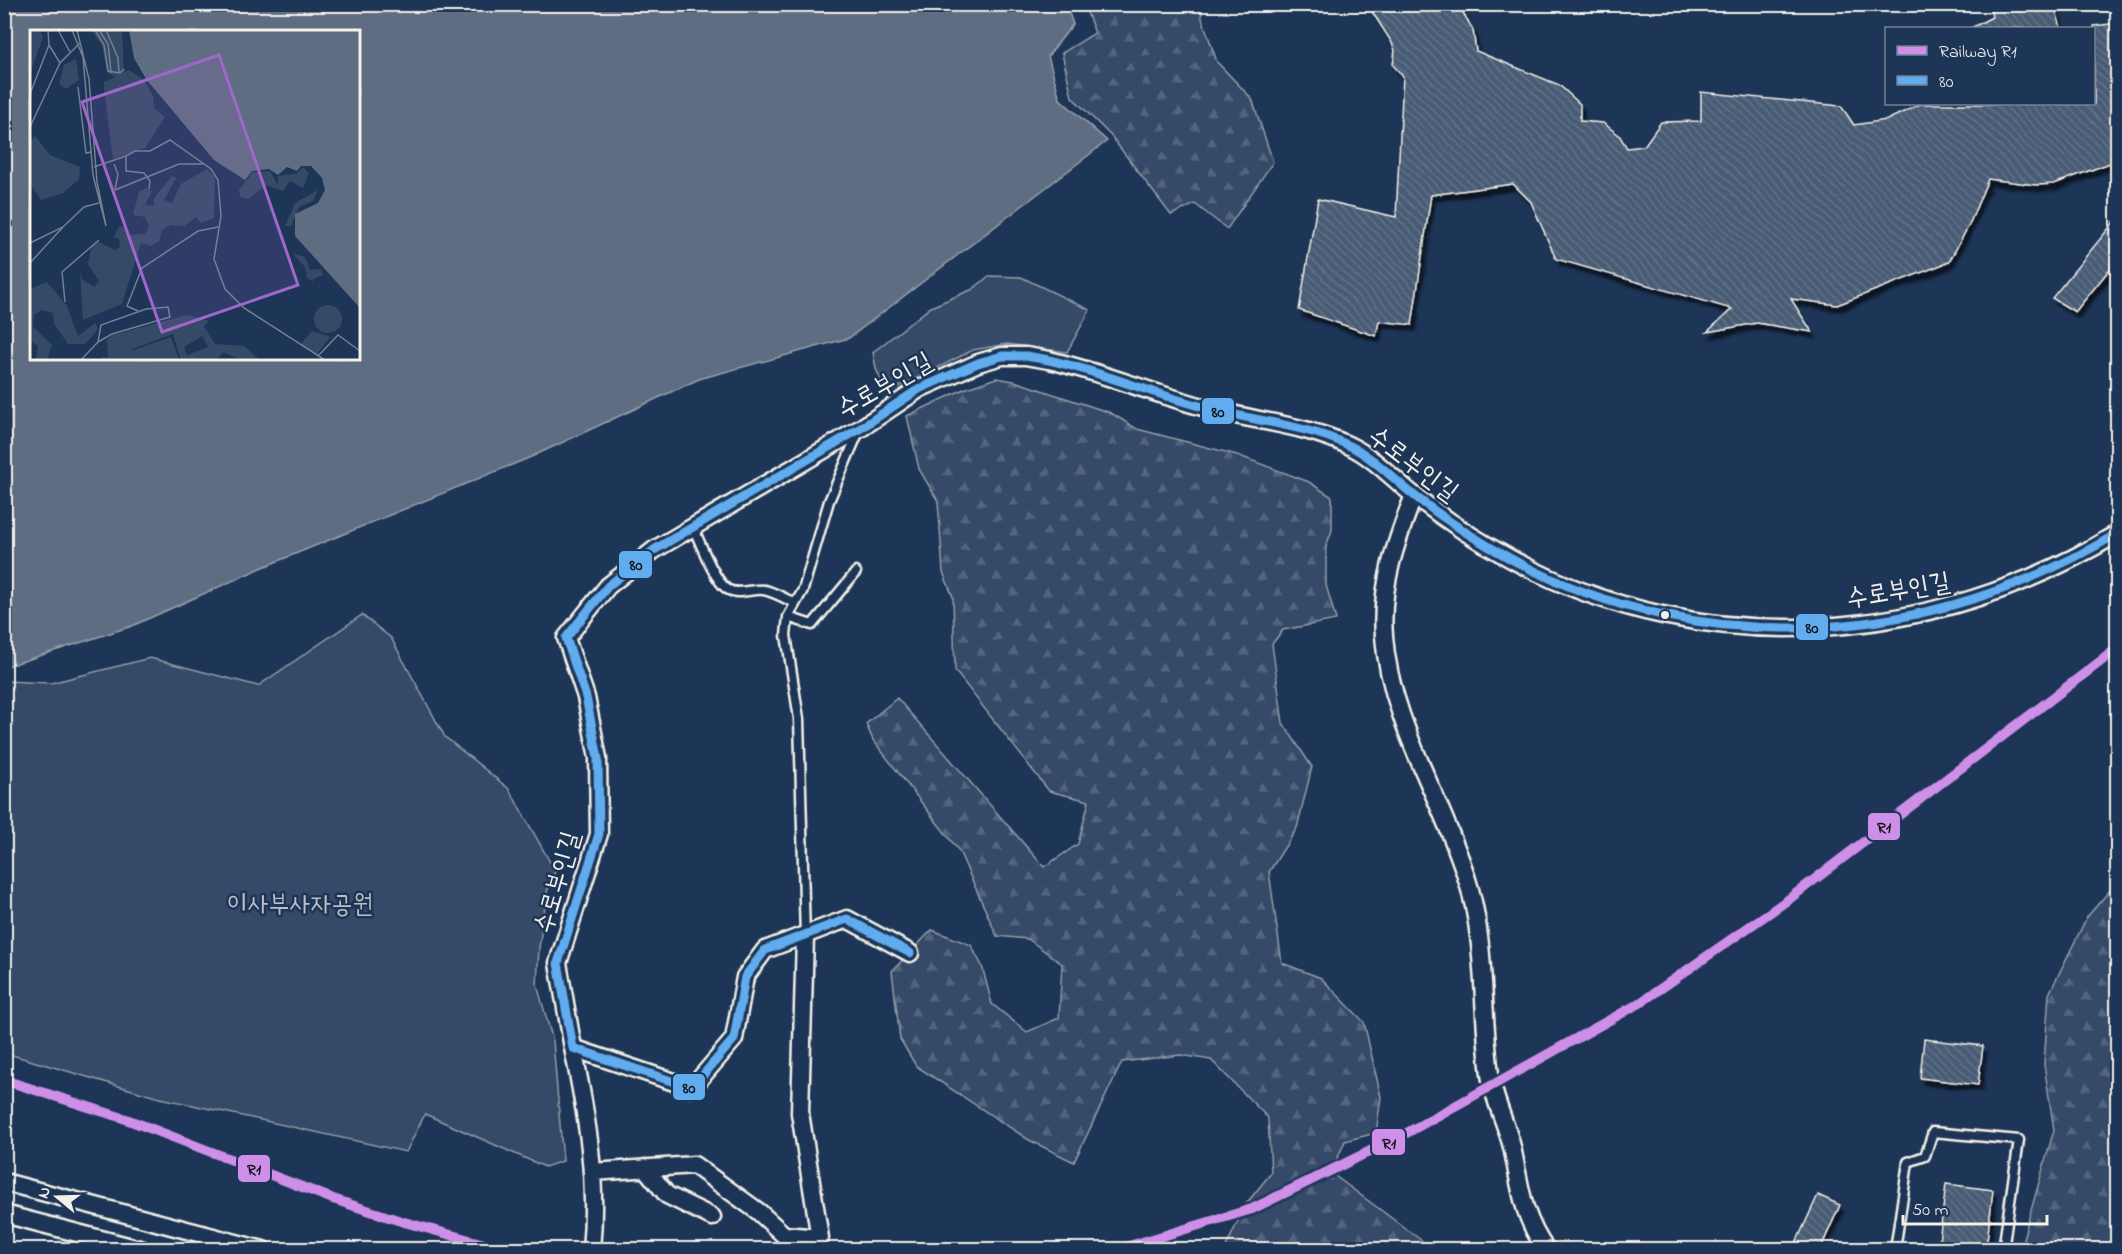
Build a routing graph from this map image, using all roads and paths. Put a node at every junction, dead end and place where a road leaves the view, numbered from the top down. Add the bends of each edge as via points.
1 (861, 428) junction
2 (1414, 495) junction
3 (693, 527) junction
4 (2118, 533) edge
5 (856, 572) dead end
6 (795, 603) junction
7 (788, 617) junction
8 (805, 937) junction
9 (910, 953) dead end
10 (573, 1048) junction
11 (645, 1168) junction
12 (592, 1172) junction
13 (4, 1182) edge
14 (4, 1214) edge
15 (712, 1217) dead end
16 (143, 1250) edge
17 (263, 1250) edge
18 (591, 1250) edge
19 (1546, 1250) edge
20 (1895, 1250) edge
21 (2003, 1250) edge

1 - 2 street, 수로부인길 via 919,389 978,363 1002,356 1026,356 1074,366 1203,407 1330,437 1368,456
1 - 3 street, 수로부인길
1 - 6 lane via 829,501 803,590
2 - 4 street, 수로부인길 via 1484,543 1575,589 1667,616 1745,627 1821,627 1942,610 2008,588
2 - 19 street via 1384,586 1384,639 1389,670 1400,709 1466,876 1482,951 1490,1075 1506,1123 1523,1206
3 - 6 lane via 727,589 768,591
3 - 10 street, 수로부인길 via 654,550 608,586 566,638 586,697 598,758 599,834 558,963
5 - 7 lane via 812,625
6 - 7 lane
7 - 8 lane via 787,657 799,719
8 - 9 street via 847,919
8 - 10 street via 765,950 745,977 734,1039 692,1088
8 - 11 street via 800,1113 820,1238 784,1235 694,1165
10 - 12 street via 590,1135
11 - 12 street
11 - 15 street via 667,1195
12 - 18 street via 595,1211
13 - 17 street
14 - 16 street
20 - 21 lane via 1908,1162 1925,1156 1933,1132 2019,1140

